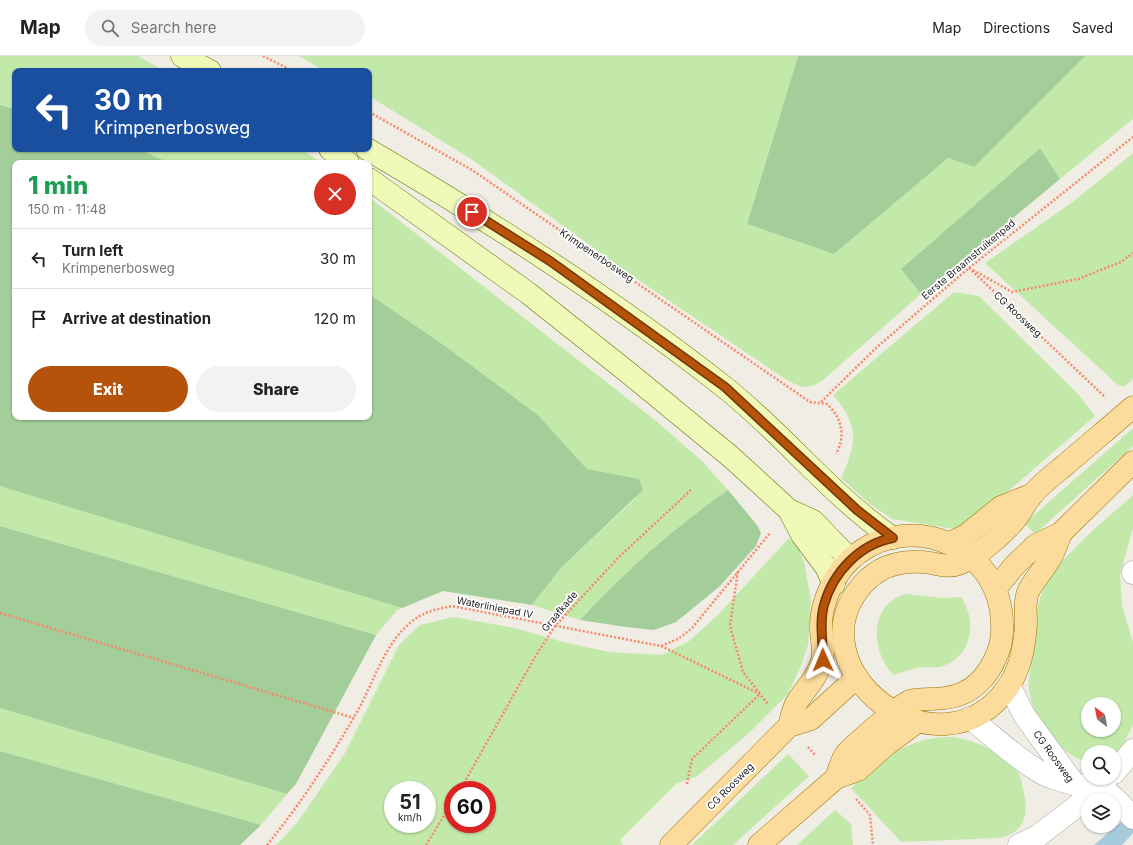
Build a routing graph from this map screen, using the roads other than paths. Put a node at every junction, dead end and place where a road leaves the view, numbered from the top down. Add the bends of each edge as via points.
1 (182, 56) edge
2 (204, 68) edge
3 (334, 152) edge
4 (372, 152) edge
5 (344, 160) edge
6 (372, 181) edge
7 (1133, 407) edge
8 (1133, 462) edge
9 (1031, 495) junction
10 (789, 510) junction
11 (1061, 533) junction
12 (893, 538) junction
13 (950, 544) junction
14 (972, 557) junction
15 (848, 562) junction
16 (834, 584) junction
17 (863, 585) junction
18 (996, 588) junction
19 (994, 661) junction
20 (857, 677) junction
21 (1009, 685) junction
22 (894, 713) junction
23 (970, 718) junction
24 (917, 722) junction
25 (789, 726) junction
26 (1133, 750) edge
27 (1121, 765) edge
28 (836, 778) junction
29 (1075, 785) junction
30 (1107, 788) edge
31 (1133, 818) edge
32 (671, 845) edge
33 (759, 845) edge
34 (1019, 845) edge

1 - 2 main road
3 - 5 main road
4 - 12 main road via 550,261 725,387 857,510
6 - 10 main road via 528,293 731,457
7 - 9 main road
8 - 11 main road
9 - 13 main road via 1001,508 965,536
9 - 14 main road via 1014,521
10 - 15 main road via 813,521 831,539
10 - 16 main road
11 - 18 main road via 1036,545
11 - 21 main road via 1050,561 1028,592 1025,605 1025,638 1019,663
12 - 13 main road via 928,536
12 - 15 main road via 880,540
13 - 14 main road
14 - 17 main road via 953,566 907,561 892,564 878,571
14 - 18 main road
15 - 16 main road
15 - 17 main road
16 - 25 main road, CG Roosweg via 824,605 821,628 823,660 808,689 796,703
17 - 20 main road via 847,615 844,631 845,647
18 - 19 main road via 1003,623
19 - 21 main road
19 - 22 main road via 987,674 975,687 946,698 908,702
20 - 22 main road via 869,693
20 - 25 main road, CG Roosweg via 811,719
21 - 23 main road via 990,706
21 - 29 street, CG Roosweg via 1024,715
22 - 24 main road
22 - 28 main road via 846,755
23 - 24 main road via 953,724
23 - 29 street, CG Roosweg via 1006,749 1041,773
24 - 28 main road via 858,770
25 - 32 main road, CG Roosweg
26 - 27 street
28 - 33 main road
29 - 30 street, CG Roosweg
30 - 31 street
30 - 34 street via 1038,836

